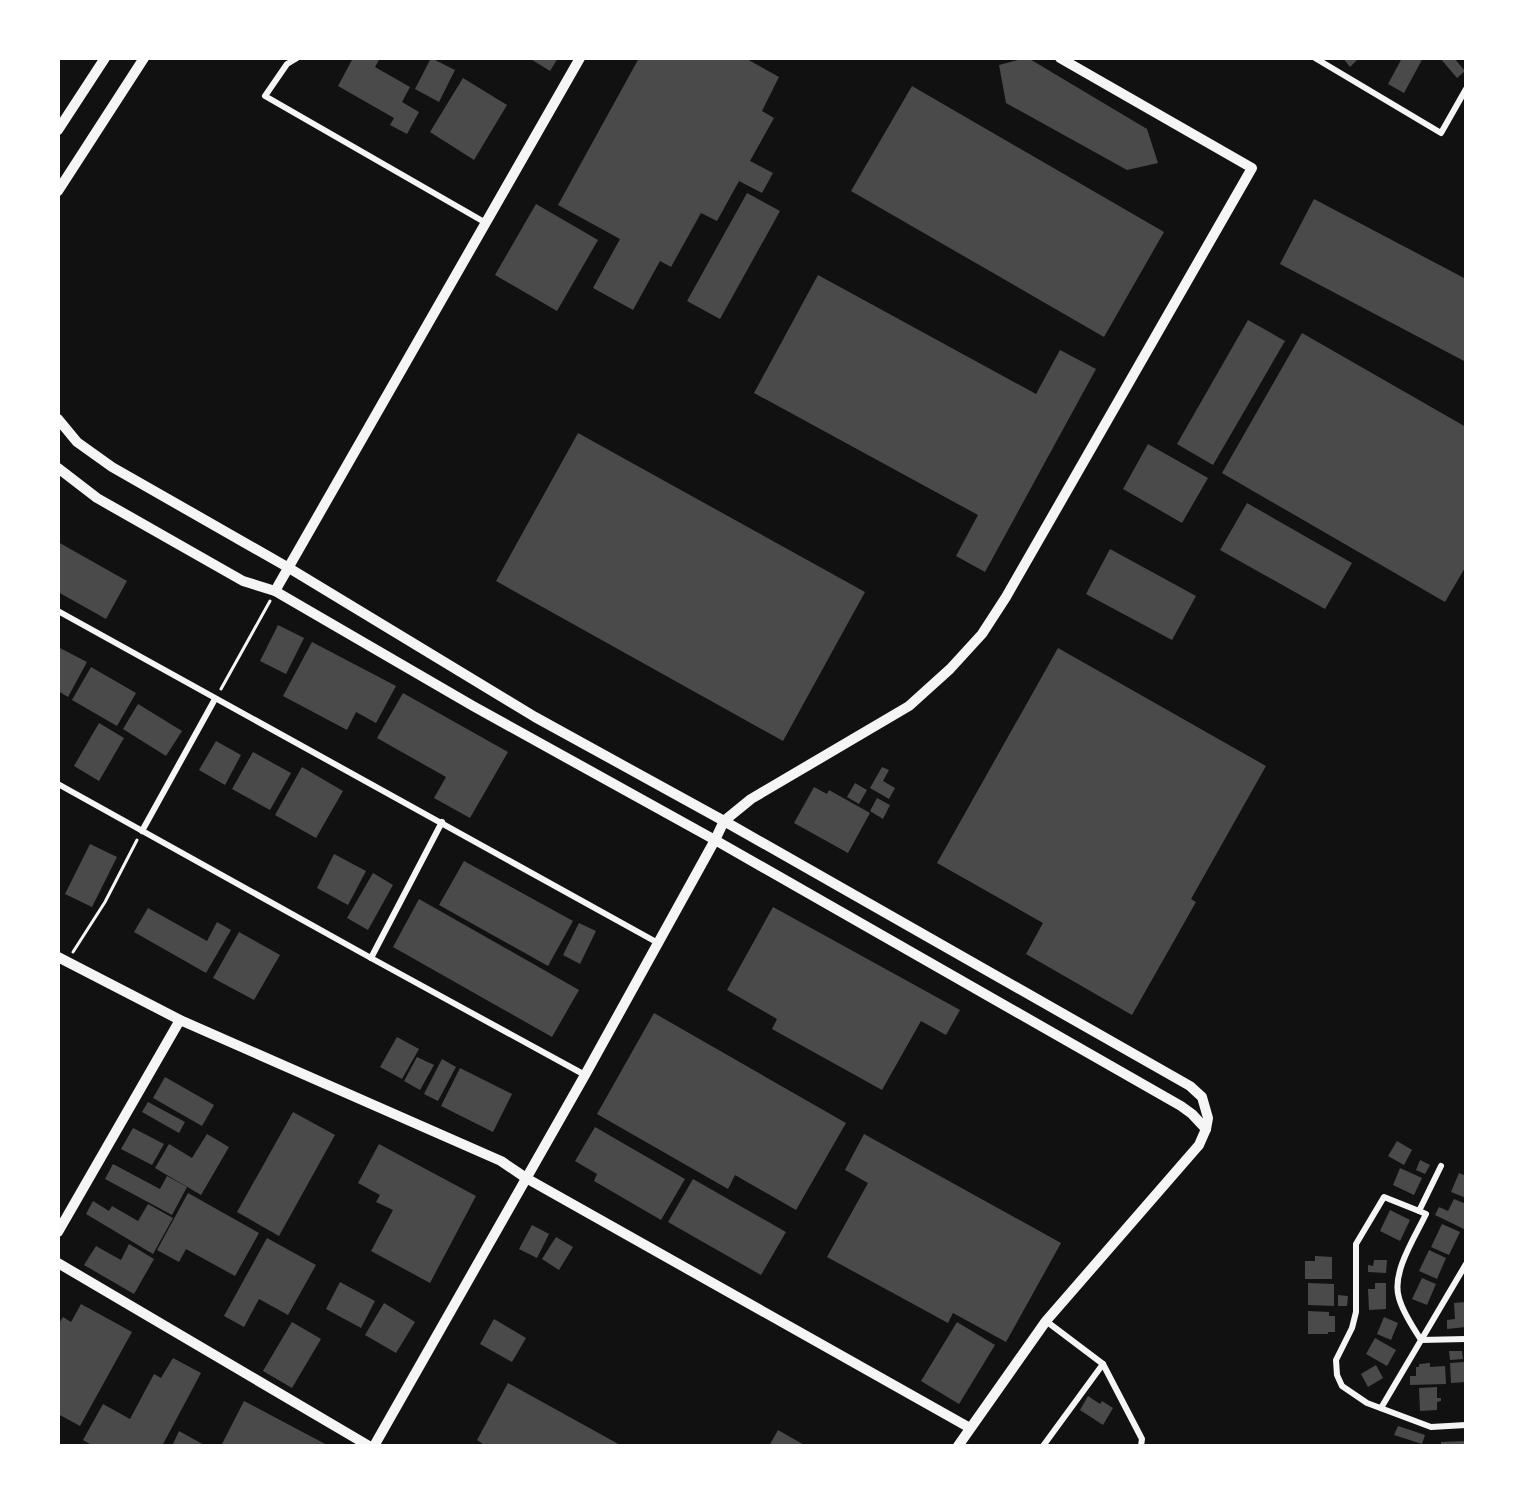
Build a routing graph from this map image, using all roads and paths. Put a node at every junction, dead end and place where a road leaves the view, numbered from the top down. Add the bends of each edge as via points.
1 (105, 58) edge
2 (144, 58) edge
3 (297, 58) edge
4 (580, 58) edge
5 (1060, 58) edge
6 (1315, 58) edge
7 (1466, 90) edge
8 (58, 130) edge
9 (58, 191) edge
10 (486, 224) junction
11 (58, 419) edge
12 (58, 468) edge
13 (289, 568) junction
14 (275, 591) junction
15 (58, 611) edge
16 (215, 699) junction
17 (58, 784) edge
18 (442, 822) junction
19 (724, 822) junction
20 (142, 831) junction
21 (716, 840) junction
22 (658, 944) junction
23 (371, 958) junction
24 (63, 959) edge
25 (180, 1020) junction
26 (585, 1075) junction
27 (1206, 1129) junction
28 (1441, 1166) dead end
29 (526, 1178) junction
30 (1419, 1211) junction
31 (58, 1232) edge
32 (58, 1263) edge
33 (1466, 1264) edge
34 (1046, 1321) junction
35 (1466, 1339) edge
36 (1420, 1340) junction
37 (1103, 1364) junction
38 (1381, 1408) junction
39 (1466, 1425) edge
40 (970, 1428) junction
41 (369, 1446) edge
42 (374, 1446) edge
43 (957, 1446) edge
44 (1044, 1446) edge
45 (1141, 1446) edge

1 - 8 street
2 - 9 street
3 - 10 street via 287,64 265,96
4 - 10 street
5 - 19 street via 1251,168 982,634 909,706 752,799
6 - 7 street via 1441,133
10 - 13 street
11 - 13 street via 77,442 112,467
12 - 14 street via 98,498 232,575
13 - 14 street
13 - 19 street via 535,717
14 - 16 path
14 - 21 street
15 - 16 street
16 - 18 street
16 - 20 street
17 - 20 street
18 - 22 street
18 - 23 street
19 - 21 street
19 - 27 street via 1191,1086 1202,1097 1208,1118
20 - 23 street
20 - 24 path via 105,902
21 - 22 street
21 - 27 street via 1181,1106
22 - 26 street
23 - 26 street
24 - 25 street
25 - 29 street via 501,1161
25 - 31 street
26 - 29 street
27 - 34 street via 1199,1145
28 - 30 street
29 - 40 street
29 - 42 street
30 - 36 street via 1426,1214 1401,1267 1398,1297
30 - 38 street via 1384,1197 1356,1244 1356,1312 1336,1360 1337,1376 1342,1386
32 - 41 street
33 - 36 street
34 - 37 street
34 - 40 street
35 - 36 street
36 - 38 street
37 - 44 street
37 - 45 street via 1142,1439
38 - 39 street via 1431,1427
40 - 43 street

